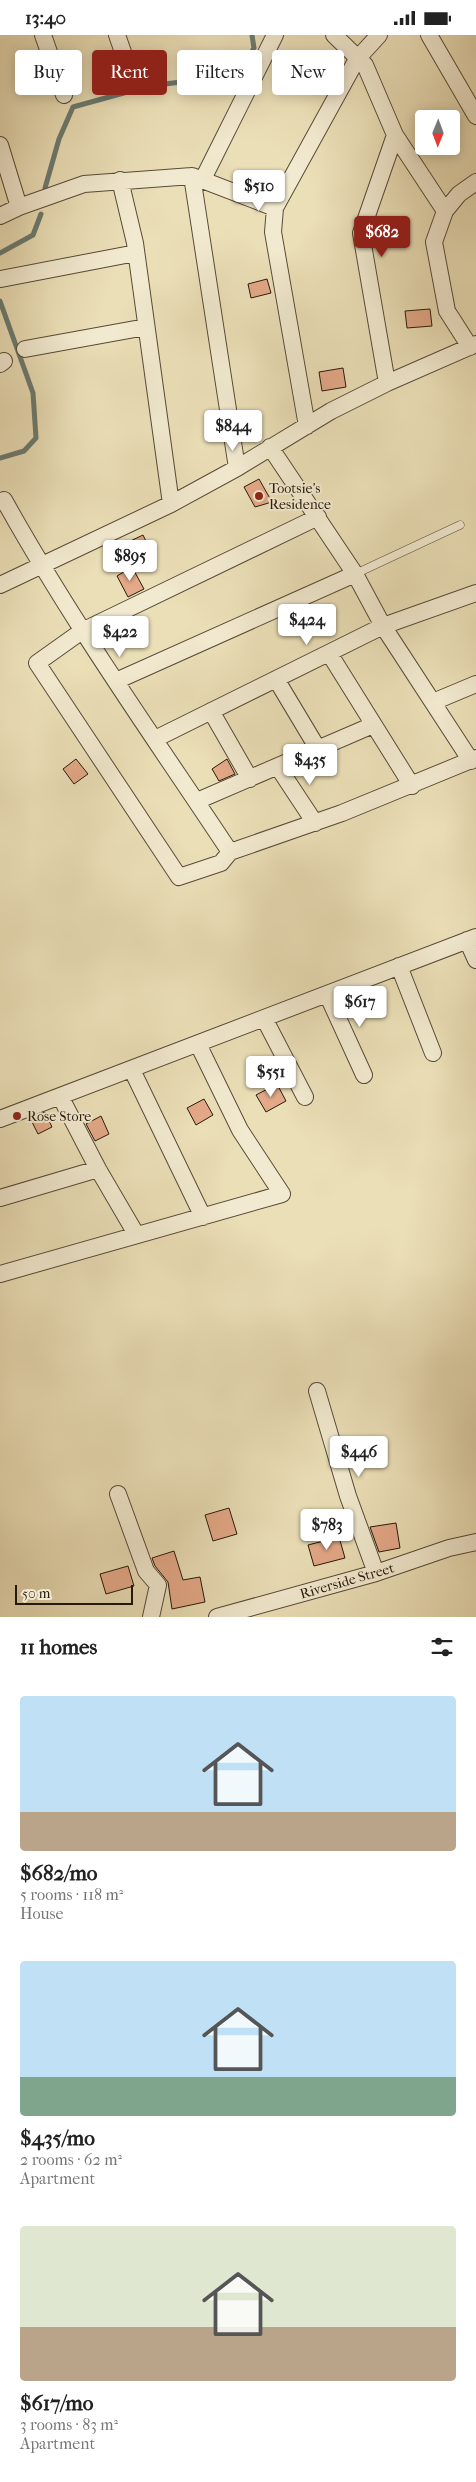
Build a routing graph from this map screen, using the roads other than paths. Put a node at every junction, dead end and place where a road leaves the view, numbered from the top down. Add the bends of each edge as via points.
1 (43, 35) edge
2 (117, 35) edge
3 (275, 35) edge
4 (334, 35) edge
5 (379, 35) edge
6 (429, 35) edge
7 (48, 50) edge
8 (122, 50) edge
9 (357, 59) junction
10 (476, 116) edge
11 (395, 135) junction
12 (0, 145) edge
13 (198, 177) junction
14 (120, 180) junction
15 (476, 182) edge
16 (19, 207) junction
17 (275, 208) junction
18 (445, 211) junction
19 (0, 216) edge
20 (136, 253) junction
21 (1, 279) dead end
22 (146, 327) junction
23 (473, 345) edge
24 (25, 349) dead end
25 (387, 383) junction
26 (307, 426) junction
27 (270, 447) junction
28 (237, 468) junction
29 (1, 499) edge
30 (171, 504) junction
31 (318, 517) junction
32 (460, 525) dead end
33 (41, 566) junction
34 (355, 574) junction
35 (0, 585) edge
36 (476, 593) edge
37 (383, 626) junction
38 (82, 631) junction
39 (329, 653) junction
40 (276, 679) junction
41 (116, 681) junction
42 (476, 684) edge
43 (433, 702) junction
44 (211, 711) junction
45 (373, 725) junction
46 (155, 739) junction
47 (318, 749) junction
48 (473, 760) edge
49 (278, 767) junction
50 (250, 779) junction
51 (412, 786) junction
52 (197, 801) junction
53 (315, 823) junction
54 (230, 852) junction
55 (471, 939) edge
56 (476, 959) edge
57 (399, 966) junction
58 (327, 994) junction
59 (264, 1018) junction
60 (198, 1044) junction
61 (433, 1053) dead end
62 (132, 1070) junction
63 (364, 1075) dead end
64 (60, 1096) junction
65 (306, 1097) dead end
66 (0, 1119) edge
67 (98, 1169) junction
68 (0, 1198) edge
69 (203, 1217) junction
70 (136, 1234) junction
71 (0, 1275) edge
72 (317, 1391) dead end
73 (118, 1494) dead end
74 (476, 1542) edge
75 (376, 1573) junction
76 (151, 1617) edge
77 (217, 1617) edge

1 - 7 street
2 - 8 street
3 - 13 street
4 - 9 street
5 - 9 street
6 - 10 street
9 - 11 street via 365,65
9 - 17 street
11 - 18 street
11 - 25 street via 362,233
12 - 16 street
13 - 14 street
13 - 17 street
13 - 28 street
14 - 16 street via 84,184
14 - 20 street
15 - 18 street via 459,194
16 - 19 street
17 - 26 street via 273,231
18 - 23 street via 434,242 447,311
20 - 21 street
20 - 22 street
22 - 24 street
22 - 30 street
23 - 25 street
25 - 26 street
26 - 27 street
27 - 28 street
27 - 31 street
28 - 30 street
29 - 33 street
30 - 33 street
31 - 34 street
31 - 38 street
32 - 34 lane
33 - 35 street
33 - 38 street
34 - 37 street
34 - 41 street
36 - 37 street
37 - 39 street
37 - 43 street
38 - 41 street
38 - 54 street via 37,663 179,877 221,863
39 - 40 street
39 - 45 street
40 - 44 street
40 - 47 street
41 - 46 street
42 - 43 street
43 - 48 street
44 - 46 street
44 - 50 street
45 - 47 street
45 - 51 street
46 - 52 street
47 - 49 street
48 - 51 street
49 - 50 street
49 - 53 street
50 - 52 street
51 - 53 street
52 - 54 street
53 - 54 street
55 - 56 street
55 - 57 street
57 - 58 street
57 - 61 street
58 - 59 street
58 - 63 street
59 - 60 street
59 - 65 street
60 - 62 street
60 - 69 street via 240,1130 282,1194
62 - 64 street
62 - 69 street
64 - 66 street
64 - 67 street
67 - 68 street
67 - 70 street
69 - 70 street
70 - 71 street
72 - 75 street via 348,1496
73 - 76 street via 146,1571 158,1585
74 - 75 street, Riverside Street
75 - 77 street, Riverside Street

